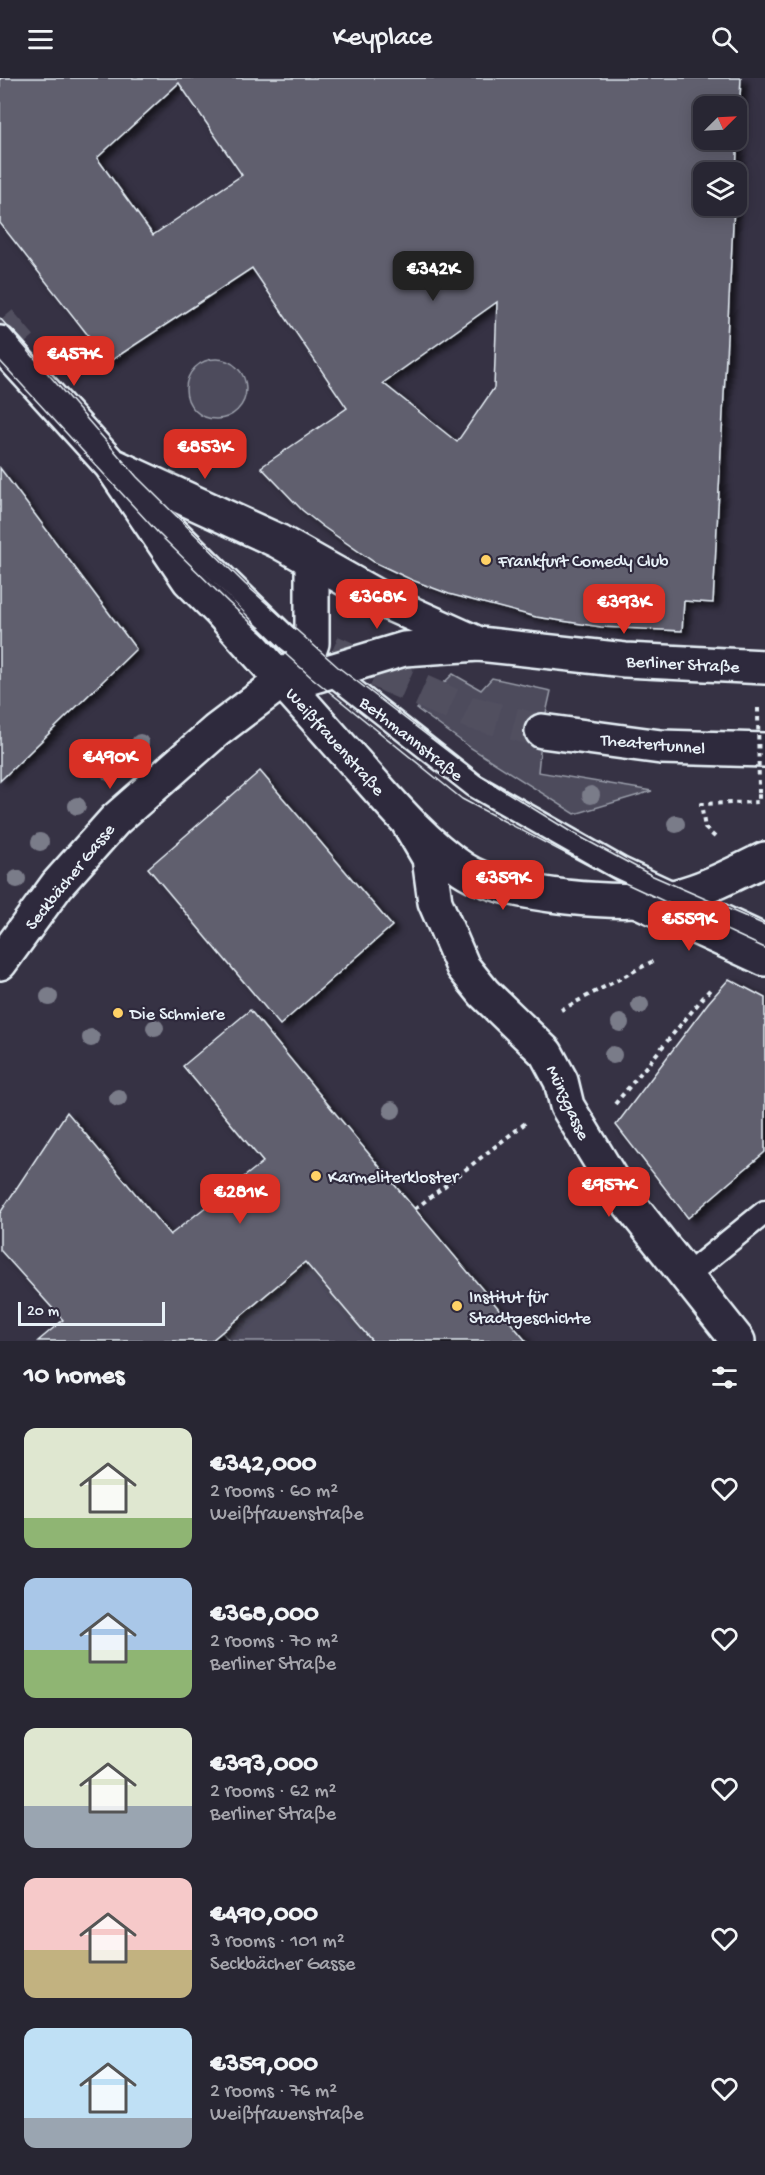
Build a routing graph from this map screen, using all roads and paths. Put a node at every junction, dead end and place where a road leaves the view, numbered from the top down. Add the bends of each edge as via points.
1 (0, 343) edge
2 (111, 465) junction
3 (312, 562) junction
4 (479, 644) junction
5 (317, 663) junction
6 (765, 667) edge
7 (282, 681) junction
8 (758, 708) dead end
9 (542, 731) tunnel mouth
10 (765, 750) edge
11 (408, 822) junction
12 (721, 843) dead end
13 (765, 859) edge
14 (677, 896) junction
15 (634, 899) junction
16 (765, 936) edge
17 (765, 959) edge
18 (655, 960) dead end
19 (0, 963) edge
20 (712, 987) dead end
21 (553, 1014) dead end
22 (613, 1107) dead end
23 (530, 1120) dead end
24 (415, 1209) dead end
25 (765, 1212) edge
26 (686, 1276) junction
27 (738, 1341) edge

1 - 2 street, Weißfrauenstraße
2 - 3 street, Weißfrauenstraße via 278,542
2 - 5 lane, Bethmannstraße
2 - 7 street, Weißfrauenstraße via 189,580
3 - 4 street, Weißfrauenstraße via 392,605
3 - 5 street via 312,643
4 - 5 street, Berliner Straße via 404,649
4 - 6 street, Berliner Straße via 625,660
5 - 7 street, Berliner Straße
5 - 14 lane, Bethmannstraße via 475,786 621,869
7 - 11 street, Weißfrauenstraße
7 - 19 street, Seckbächer Gasse via 216,731 115,820 57,885
8 - 12 path, bridge via 759,802 701,804 705,828
9 - 10 street, Theatertunnel via 661,747
11 - 15 street, Weißfrauenstraße via 464,870 502,884 546,895
11 - 26 street, Münzgasse via 429,858 435,902 463,967 546,1053 586,1142
13 - 14 street
14 - 15 street
14 - 16 lane, Bethmannstraße
15 - 17 street
18 - 21 path
20 - 22 path
23 - 24 path
25 - 26 lane
26 - 27 street, Münzgasse

